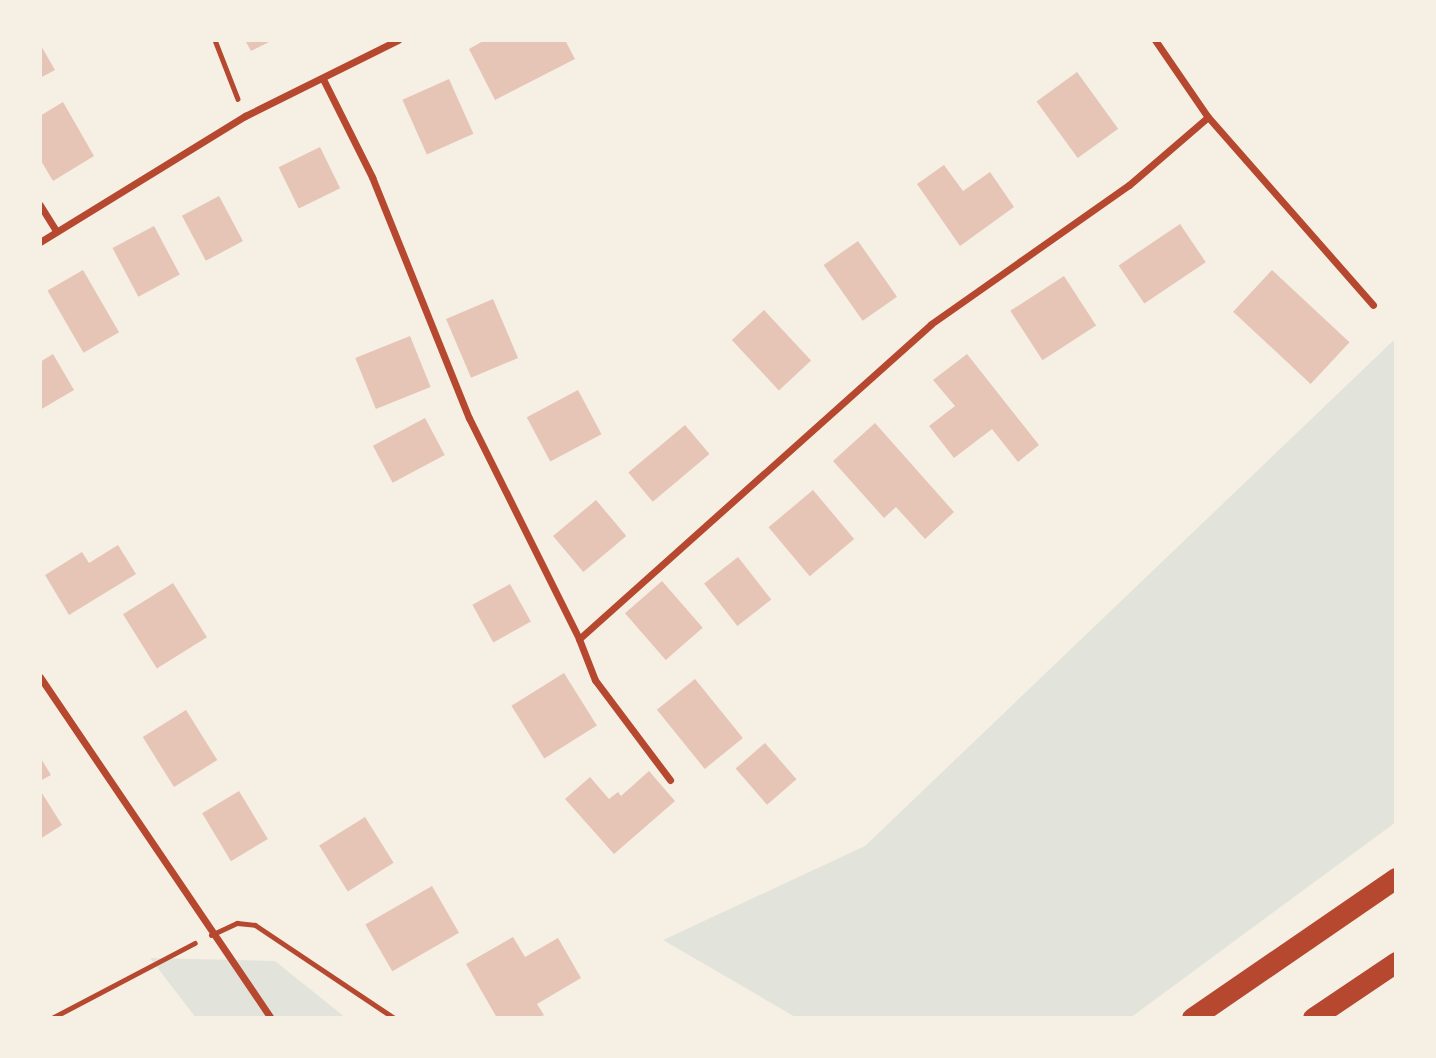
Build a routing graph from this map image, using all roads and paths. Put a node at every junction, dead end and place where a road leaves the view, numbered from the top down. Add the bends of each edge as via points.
1 (215, 40) edge
2 (398, 40) edge
3 (1155, 40) edge
4 (323, 79) junction
5 (245, 116) junction
6 (1208, 117) junction
7 (40, 205) edge
8 (55, 231) junction
9 (40, 242) edge
10 (1373, 305) dead end
11 (579, 639) junction
12 (40, 677) edge
13 (670, 780) dead end
14 (1396, 878) edge
15 (211, 935) junction
16 (1396, 962) edge
17 (52, 1018) edge
18 (271, 1018) edge
19 (394, 1018) edge
20 (1192, 1018) edge
21 (1313, 1018) edge

1 - 5 path
2 - 4 street
3 - 6 street
4 - 5 street
4 - 11 street via 372,177 469,418
5 - 8 street
6 - 10 street
6 - 11 street via 1129,185 932,324
7 - 8 street
8 - 9 street
11 - 13 street via 595,680
12 - 15 street
14 - 20 highway
15 - 17 path
15 - 18 street
15 - 19 lane via 237,923 255,925
16 - 21 highway

